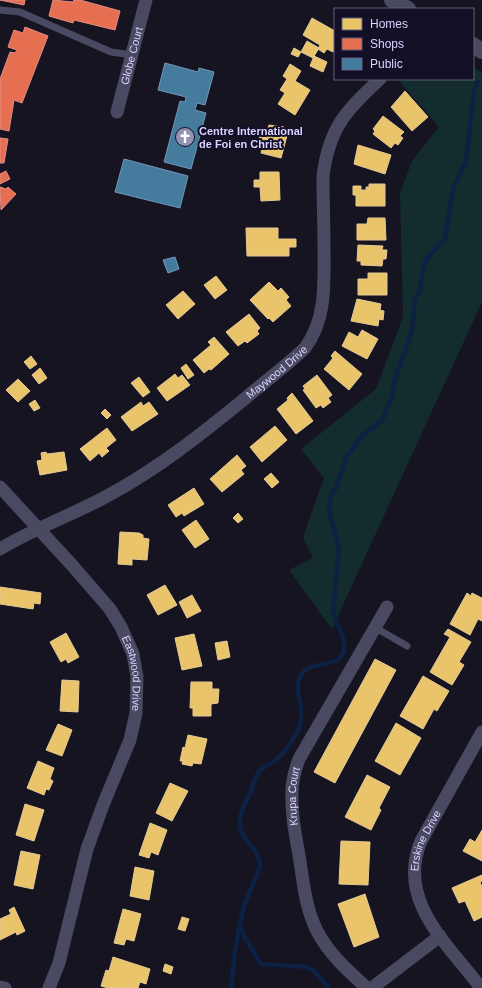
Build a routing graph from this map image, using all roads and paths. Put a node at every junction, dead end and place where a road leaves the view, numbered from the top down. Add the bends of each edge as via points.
1 (146, 0) edge
2 (392, 0) edge
3 (406, 8) edge
4 (0, 10) edge
5 (132, 54) junction
6 (379, 80) edge
7 (118, 112) dead end
8 (0, 487) edge
9 (39, 529) junction
10 (0, 549) edge
11 (387, 607) dead end
12 (376, 628) junction
13 (407, 646) dead end
14 (482, 732) edge
15 (440, 936) junction
16 (0, 987) edge
17 (5, 988) edge
18 (49, 988) edge
19 (367, 988) edge
20 (372, 988) edge
21 (482, 988) edge

1 - 5 street, Globe Court
2 - 3 street
4 - 5 lane via 20,12 111,52
5 - 7 street, Globe Court
6 - 9 street, Maywood Drive via 354,103 338,124 325,162 324,294 320,319 308,344 215,423 157,467 109,495
8 - 9 street, Eastwood Drive
9 - 10 street, Maywood Drive
9 - 18 street, Eastwood Drive via 110,609 133,654 137,688 136,713 130,740 87,849 58,963
11 - 12 street, Krupa Court
12 - 13 lane
12 - 19 street, Krupa Court via 299,759 294,771 291,809 311,918 326,945 342,965
14 - 15 street, Erskine Drive via 415,855 413,876 417,898
15 - 20 street
15 - 21 street, Erskine Drive
16 - 17 street

